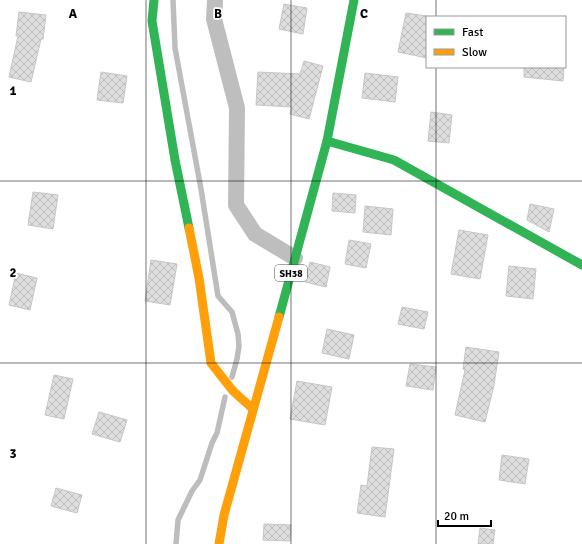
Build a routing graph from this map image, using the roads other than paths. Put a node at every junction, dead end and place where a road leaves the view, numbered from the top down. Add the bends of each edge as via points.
1 (154, 0) edge
2 (216, 0) edge
3 (354, 0) edge
4 (327, 141) junction
5 (295, 258) junction
6 (582, 265) edge
7 (253, 409) junction
8 (219, 544) edge

1 - 7 street via 152,21 199,278 211,363 233,391
2 - 5 street via 214,19 237,108 236,205 255,234
3 - 4 street, SH38
4 - 5 street, SH38
4 - 6 street via 394,160
5 - 7 street, SH38
7 - 8 street, SH38 via 224,515

